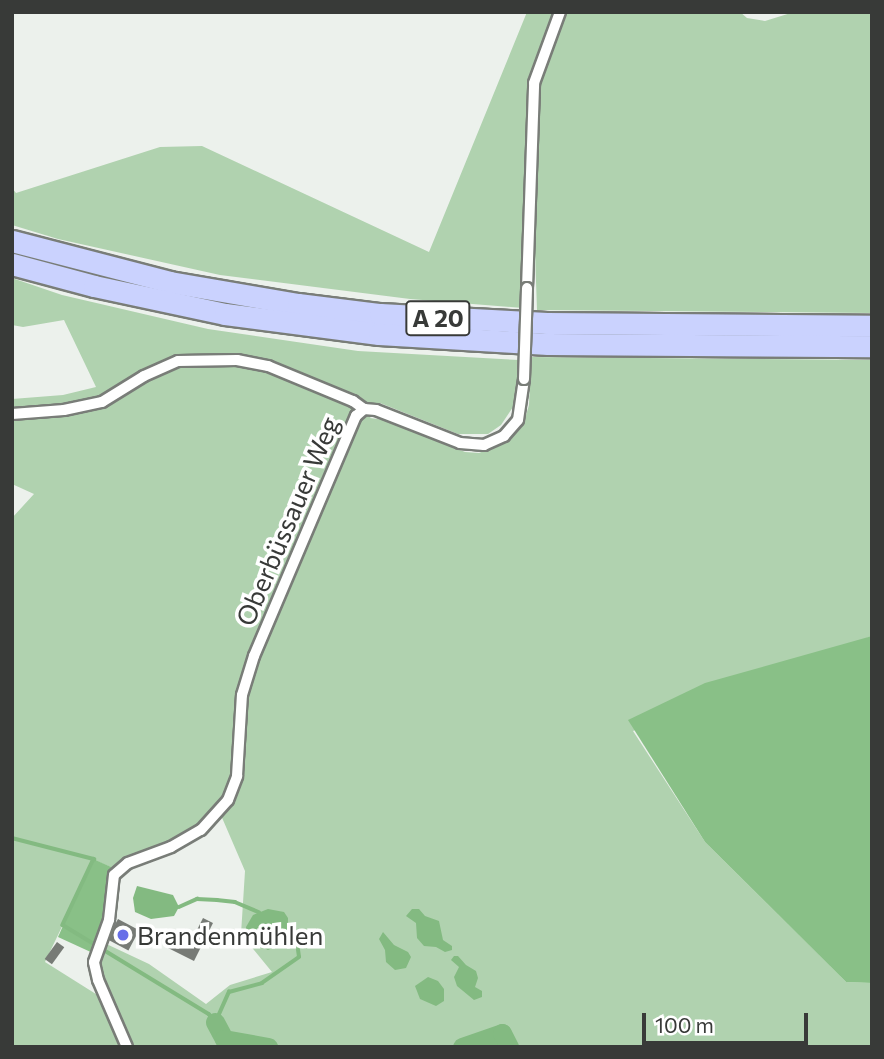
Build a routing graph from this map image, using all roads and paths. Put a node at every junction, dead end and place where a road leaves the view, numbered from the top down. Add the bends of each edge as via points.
1 (560, 12) edge
2 (12, 242) edge
3 (12, 264) edge
4 (872, 326) edge
5 (872, 346) edge
6 (364, 409) junction
7 (12, 414) edge
8 (127, 1047) edge

1 - 6 street, Oberbüssauer Weg, bridge via 534,83 524,379 518,420 504,436 484,445 460,443
2 - 4 highway, A 20 via 181,285 380,314 547,323
3 - 5 highway, A 20 via 225,314 379,334 548,344
6 - 7 street via 268,366 217,359 178,361 86,406
6 - 8 street, Oberbüssauer Weg via 356,416 254,656 242,695 237,776 228,800 201,830 128,863 114,875 109,920 95,954 98,980

